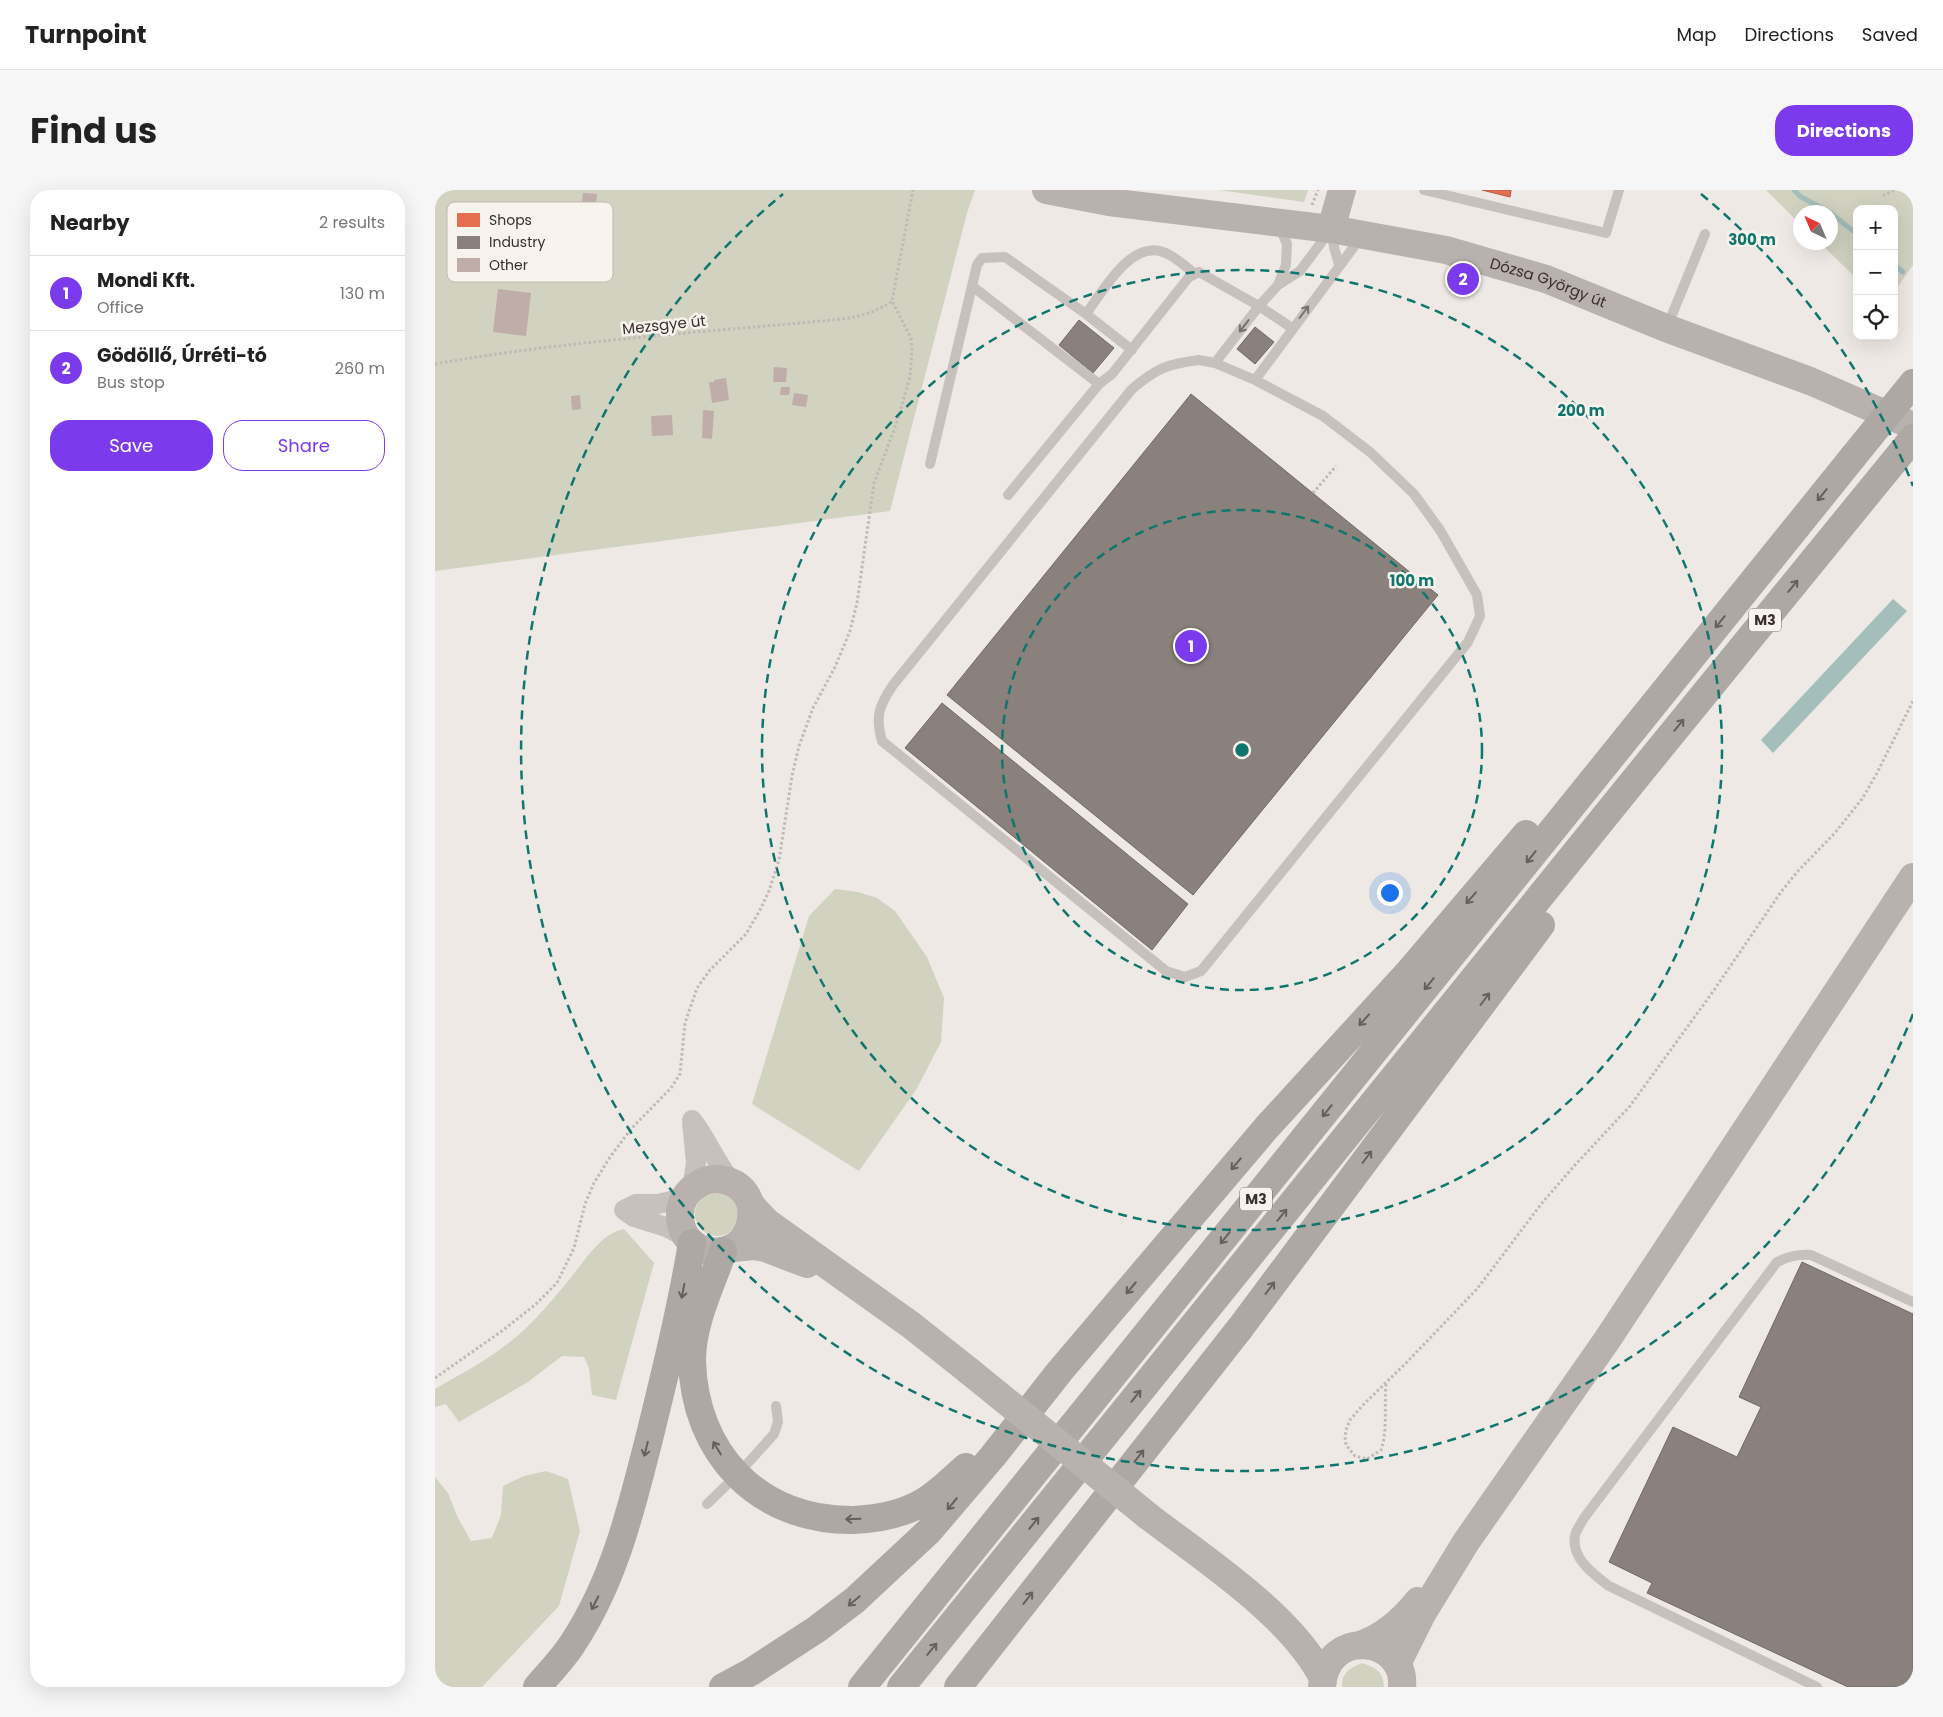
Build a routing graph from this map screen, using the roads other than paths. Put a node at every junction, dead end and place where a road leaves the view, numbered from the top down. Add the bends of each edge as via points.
1 (1046, 190) edge
2 (1342, 190) edge
3 (1424, 190) edge
4 (1619, 190) edge
5 (1278, 223) junction
6 (1331, 229) junction
7 (1361, 234) junction
8 (1705, 234) dead end
9 (1339, 265) junction
10 (1195, 274) junction
11 (1278, 285) junction
12 (972, 286) junction
13 (1259, 306) junction
14 (1086, 314) junction
15 (1292, 328) junction
16 (1666, 328) junction
17 (1132, 350) junction
18 (1215, 364) junction
19 (1255, 380) junction
20 (1099, 384) junction
21 (1913, 384) edge
22 (1913, 426) edge
23 (1913, 438) edge
24 (930, 464) dead end
25 (1008, 495) dead end
26 (1649, 710) junction
27 (1648, 763) junction
28 (1913, 877) edge
29 (733, 1183) junction
30 (690, 1191) junction
31 (751, 1205) junction
32 (690, 1240) junction
33 (728, 1249) junction
34 (852, 1284) junction
35 (1913, 1302) edge
36 (1060, 1371) junction
37 (776, 1406) dead end
38 (738, 1474) junction
39 (707, 1504) dead end
40 (1466, 1542) junction
41 (1264, 1605) junction
42 (998, 1636) junction
43 (1353, 1647) junction
44 (1402, 1680) edge
45 (1323, 1682) edge
46 (537, 1687) edge
47 (723, 1687) edge
48 (862, 1687) edge
49 (901, 1687) edge
50 (958, 1687) edge
51 (976, 1687) edge
52 (1817, 1687) edge

1 - 5 street, Dózsa György út via 1109,202
2 - 6 street
3 - 4 lane via 1606,233
5 - 6 street, Dózsa György út
5 - 11 lane via 1287,244 1286,265
6 - 7 street, Dózsa György út
6 - 9 lane
6 - 11 lane via 1300,271
7 - 9 lane
7 - 16 street, Dózsa György út via 1446,250 1546,278
8 - 16 lane
15 -> 9 lane
10 - 13 lane via 1199,272
10 - 14 lane via 1161,251 1142,252 1125,262
10 - 17 lane via 1189,277
11 - 13 lane
12 - 14 lane via 982,258 1005,257
12 - 20 lane
12 - 24 lane
13 - 15 lane
13 -> 18 lane
14 - 17 lane
15 - 19 lane
16 - 22 street, Dózsa György út via 1810,381
17 - 20 lane
18 - 19 lane
18 - 19 lane via 1199,360 1171,363 1151,373 1133,389 893,685 881,704 877,724 882,741 1166,971 1185,977 1201,971 1468,642 1480,616 1477,595 1440,530 1414,494 1370,452 1323,416
20 - 25 lane
21 -> 26 highway, M3, bridge
27 -> 23 highway, M3
26 -> 36 highway via 1529,831 1407,974 1267,1127
26 -> 48 highway, M3
42 -> 27 highway via 1241,1327 1597,850
49 -> 27 highway, M3
28 - 40 street via 1613,1332
29 - 30 street via 712,1180 698,1184
29 - 30 street via 722,1171 692,1120 696,1163
29 - 31 street
30 - 32 street via 680,1211 683,1230
30 - 32 street via 671,1202 636,1204 624,1210 634,1218 667,1227
31 - 33 street via 750,1230 743,1240
31 - 34 street via 768,1224
32 - 33 street via 701,1249 712,1252
32 -> 46 highway via 669,1359 629,1520 615,1562 573,1644
33 - 34 street via 765,1248
38 -> 33 highway via 721,1456 710,1436 695,1398 692,1358 695,1333
34 - 41 street, bridge via 911,1325
35 - 52 lane via 1811,1255 1788,1256 1777,1262 1583,1518 1575,1534 1581,1562 1609,1586
36 -> 38 highway via 966,1467 925,1501 880,1518 837,1520 800,1514 763,1497
36 -> 47 highway via 929,1531 890,1568 817,1630
37 - 38 lane via 778,1422 774,1434
38 - 39 lane
40 - 43 street via 1391,1629 1374,1640
40 - 44 street via 1422,1614
41 - 43 street via 1317,1636
41 - 45 street via 1317,1666
42 - 50 highway
42 - 51 highway
43 - 44 street via 1369,1645 1385,1652
43 - 45 street via 1331,1660

